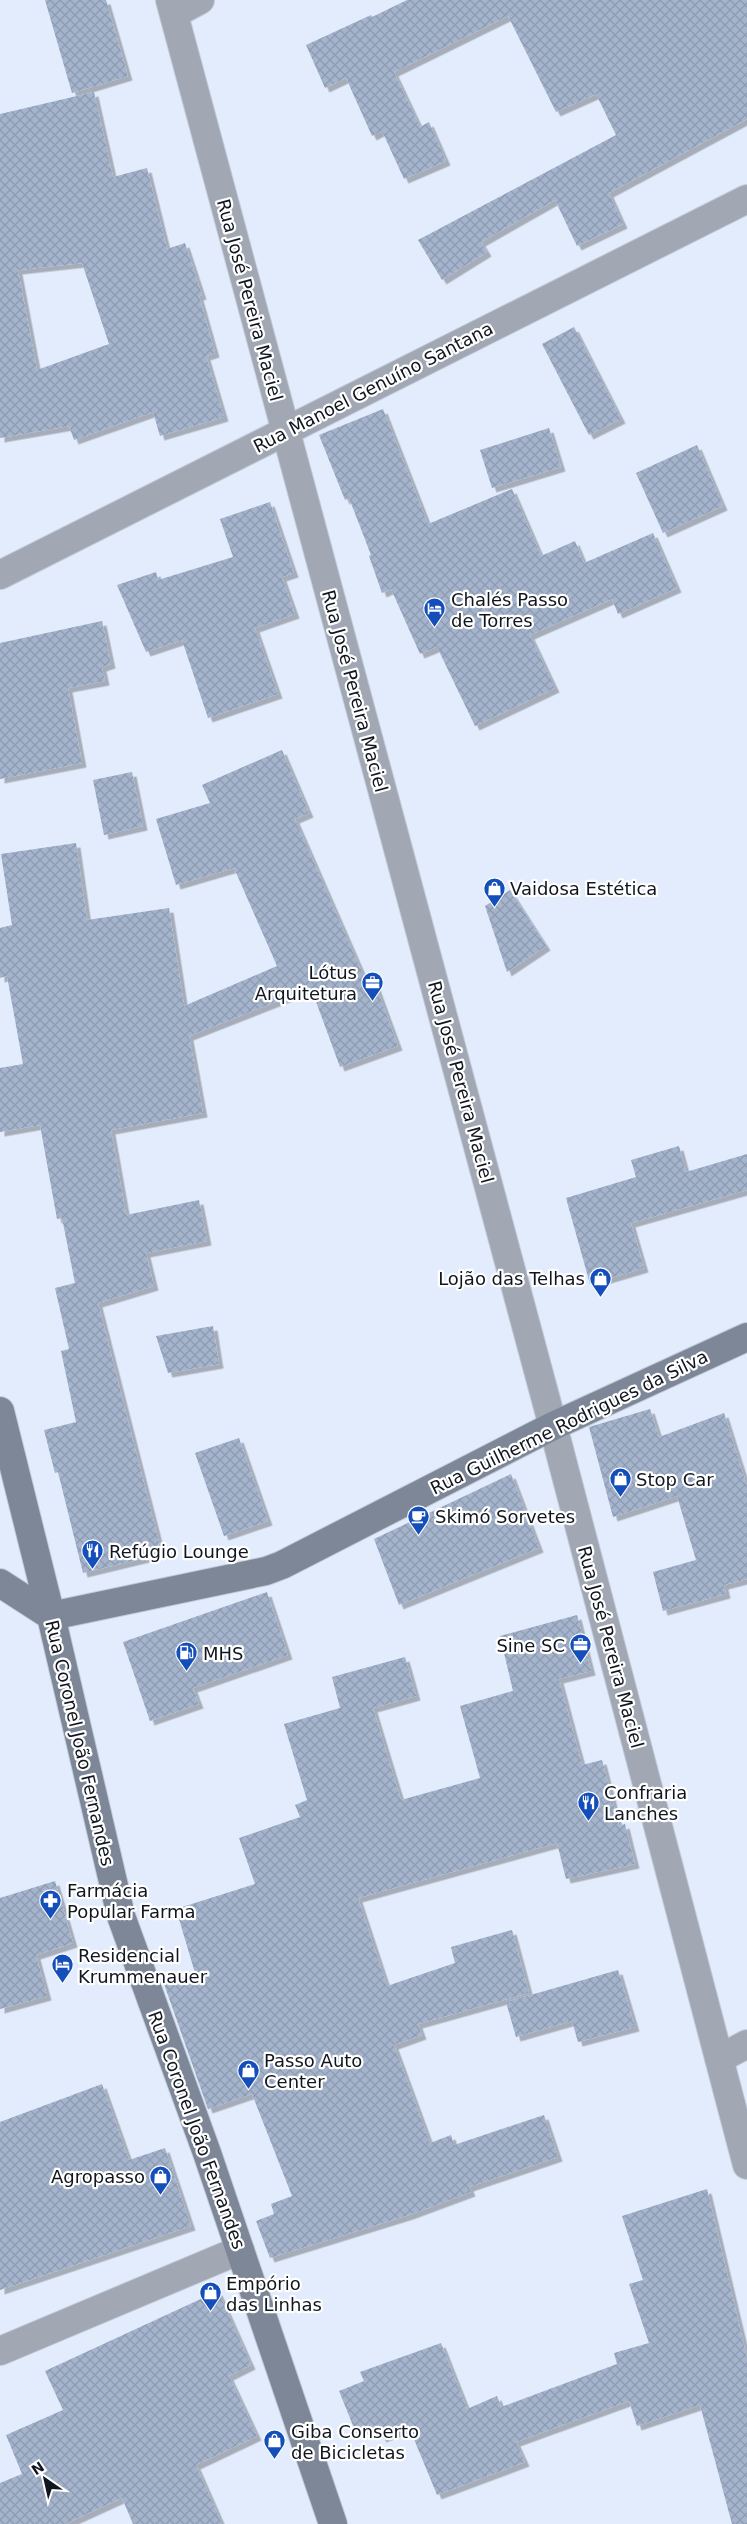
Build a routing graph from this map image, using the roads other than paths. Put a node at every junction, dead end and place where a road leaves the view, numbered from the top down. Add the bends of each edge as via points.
1 (200, 0) edge
2 (172, 7) edge
3 (747, 199) edge
4 (286, 431) junction
5 (0, 575) edge
6 (747, 1337) edge
7 (0, 1411) edge
8 (553, 1426) junction
9 (0, 1583) edge
10 (51, 1616) junction
11 (747, 2044) edge
12 (719, 2059) junction
13 (747, 2165) edge
14 (240, 2250) junction
15 (0, 2351) edge
16 (332, 2524) edge

1 - 2 street
2 - 4 street, Rua José Pereira Maciel
3 - 4 street, Rua Manoel Genuíno Santana
4 - 5 street, Rua Manoel Genuíno Santana
4 - 8 street, Rua José Pereira Maciel
6 - 8 main road, Rua Guilherme Rodrigues da Silva
7 - 10 main road, Rua Coronel João Fernandes
8 - 10 main road, Rua Guilherme Rodrigues da Silva via 282,1565
8 - 12 street, Rua José Pereira Maciel
9 - 10 main road
10 - 14 main road, Rua Coronel João Fernandes via 121,1916
11 - 12 street
12 - 13 street, Rua José Pereira Maciel
14 - 15 street
14 - 16 main road, Rua Coronel João Fernandes

